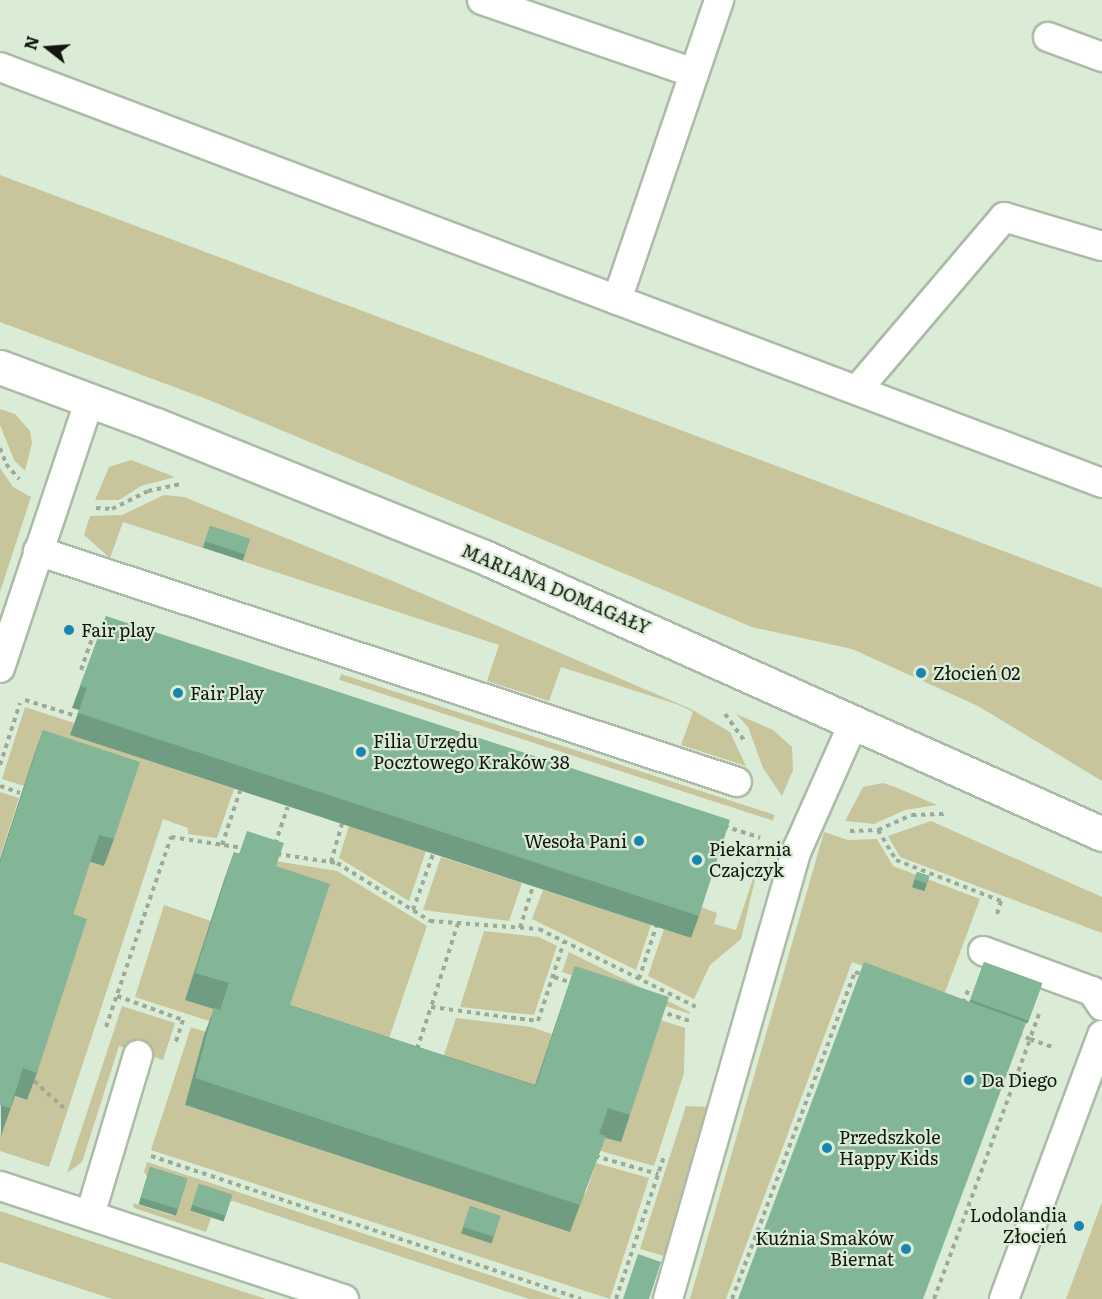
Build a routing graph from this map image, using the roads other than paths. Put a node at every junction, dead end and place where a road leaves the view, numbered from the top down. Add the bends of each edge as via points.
1 (482, 0) edge
2 (719, 0) edge
3 (1048, 37) dead end
4 (1102, 57) edge
5 (0, 67) edge
6 (694, 73) junction
7 (1102, 246) edge
8 (617, 300) junction
9 (0, 367) edge
10 (857, 390) junction
11 (90, 399) junction
12 (1102, 483) edge
13 (38, 551) junction
14 (0, 668) edge
15 (854, 722) junction
16 (737, 782) dead end
17 (1102, 834) edge
18 (983, 951) road end
19 (1102, 1006) edge
20 (1102, 1035) edge
21 (138, 1055) dead end
22 (0, 1186) edge
23 (90, 1215) junction
24 (344, 1299) edge
25 (668, 1299) edge
26 (1004, 1299) edge

1 - 6 lane
2 - 6 lane
3 - 4 lane
5 - 8 lane
6 - 8 lane
7 - 10 lane via 1004,217
8 - 10 lane
9 - 11 street, MARIANA DOMAGAŁY
10 - 12 lane
11 - 13 lane
11 - 15 street, MARIANA DOMAGAŁY via 484,556
13 - 14 lane
13 - 16 lane
15 - 17 street, MARIANA DOMAGAŁY
15 - 25 lane via 797,850
18 - 19 lane via 1092,991
20 - 26 lane
21 - 23 lane
22 - 23 lane
23 - 24 lane

